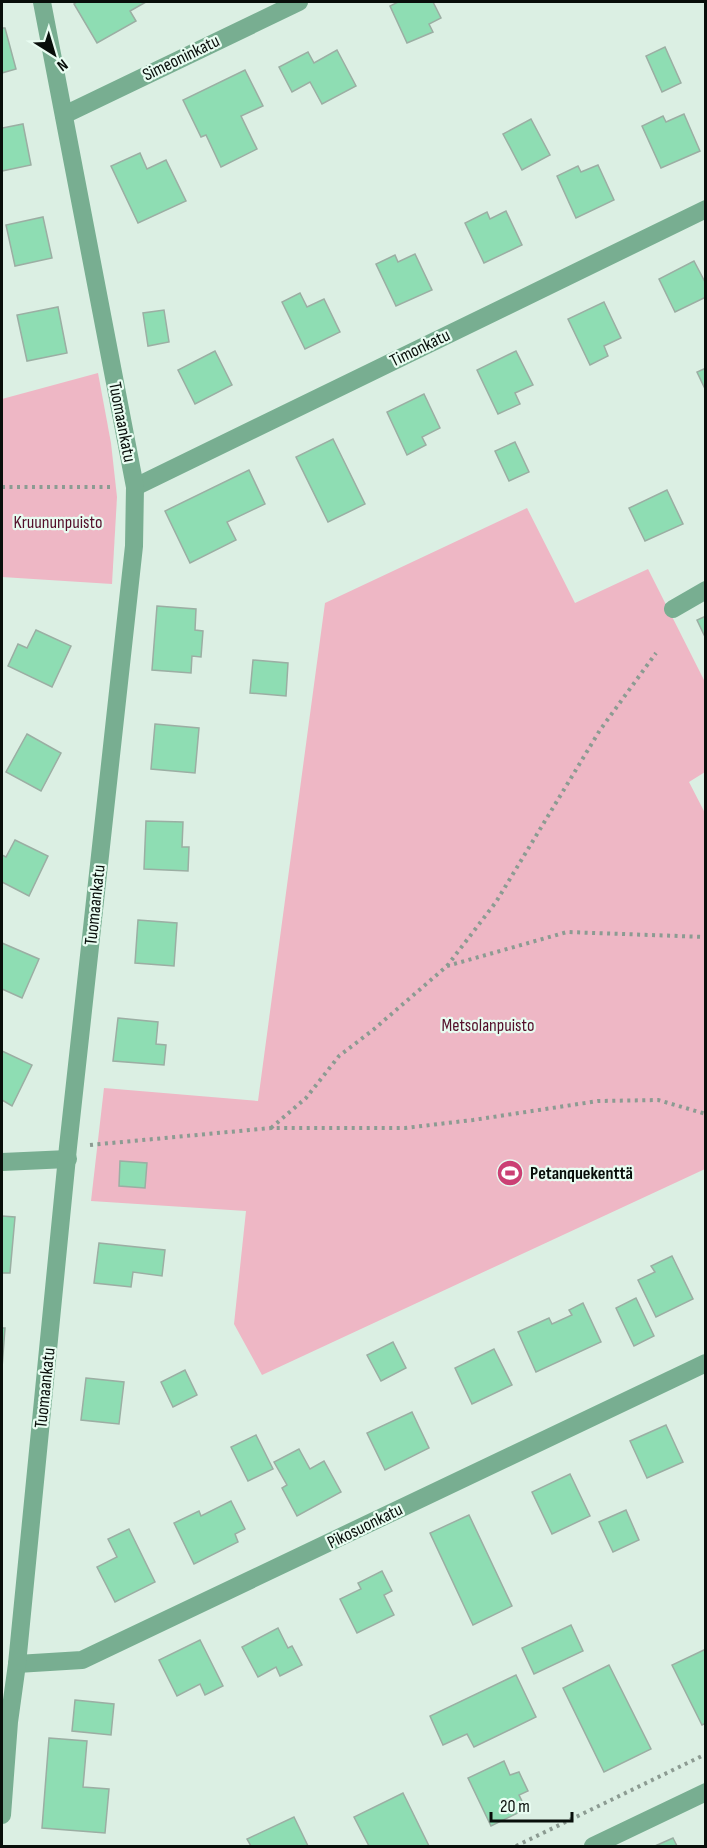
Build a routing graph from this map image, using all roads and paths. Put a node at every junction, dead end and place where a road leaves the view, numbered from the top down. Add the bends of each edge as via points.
1 (42, 2) edge
2 (299, 2) edge
3 (64, 115) junction
4 (705, 209) edge
5 (2, 487) edge
6 (135, 487) junction
7 (705, 590) edge
8 (673, 609) dead end
9 (656, 653) dead end
10 (705, 937) edge
11 (447, 966) junction
12 (705, 1114) edge
13 (271, 1128) junction
14 (68, 1153) junction
15 (2, 1162) edge
16 (705, 1363) edge
17 (17, 1664) junction
18 (5, 1722) edge
19 (705, 1755) edge
20 (705, 1792) edge
21 (2, 1815) edge
22 (516, 1846) edge
23 (593, 1846) edge

1 - 3 street, Tuomaankatu
2 - 3 street, Simeoninkatu
3 - 6 street, Tuomaankatu
4 - 6 street, Timonkatu
5 - 6 path
6 - 14 street, Tuomaankatu via 134,546
7 - 8 street
9 - 11 path via 600,730 496,902
10 - 11 path via 567,932
11 - 13 path via 339,1056 306,1098
12 - 13 path via 658,1100 598,1101 405,1128
13 - 14 path
14 - 15 street
14 - 17 street, Tuomaankatu
16 - 17 street, Pikosuonkatu via 82,1660
17 - 18 street, Tuomaankatu
18 - 21 street, Tuomaankatu
19 - 22 path
20 - 23 street

